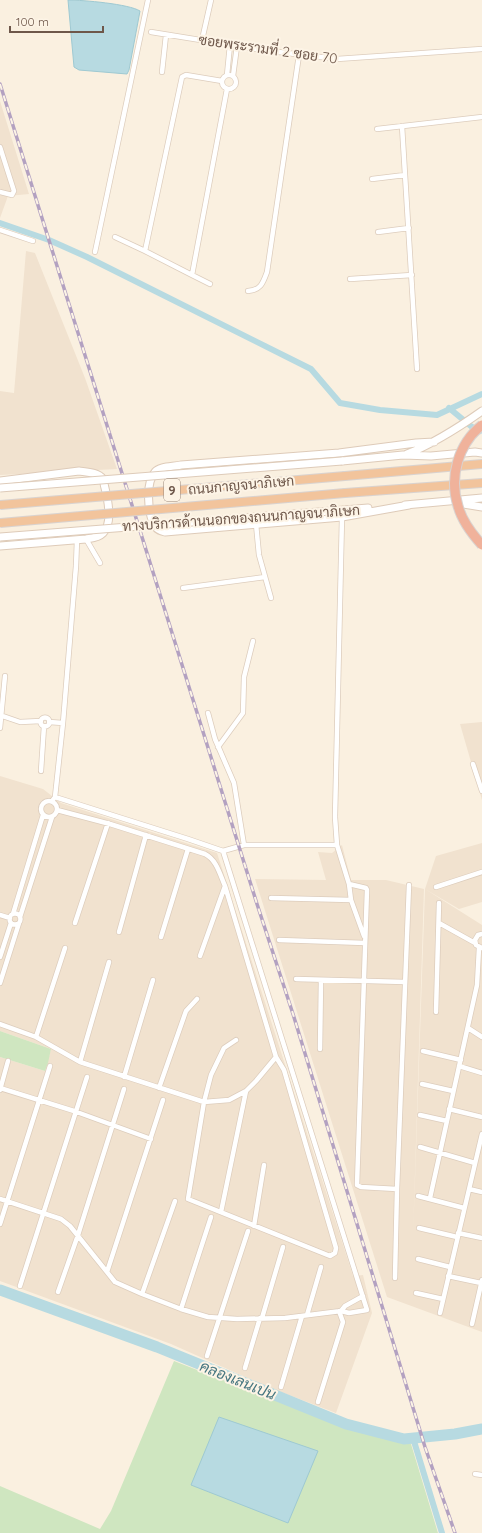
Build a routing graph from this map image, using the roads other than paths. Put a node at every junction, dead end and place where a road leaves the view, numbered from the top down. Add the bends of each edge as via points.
1 (148, 0) edge
2 (211, 0) edge
3 (151, 32) dead end
4 (166, 35) junction
5 (202, 40) junction
6 (230, 45) junction
7 (237, 46) junction
8 (482, 49) edge
9 (299, 55) junction
10 (162, 72) dead end
11 (227, 75) junction
12 (233, 76) junction
13 (222, 81) junction
14 (227, 89) junction
15 (482, 117) edge
16 (402, 126) junction
17 (377, 129) dead end
18 (0, 147) edge
19 (1, 154) edge
20 (406, 175) junction
21 (372, 179) dead end
22 (0, 192) edge
23 (409, 228) junction
24 (0, 230) edge
25 (378, 232) dead end
26 (115, 237) dead end
27 (33, 241) dead end
28 (146, 251) junction
29 (96, 252) dead end
30 (192, 275) junction
31 (412, 275) junction
32 (350, 279) dead end
33 (210, 284) dead end
34 (248, 291) dead end
35 (417, 369) dead end
36 (482, 412) edge
37 (482, 425) edge
38 (434, 442) junction
39 (482, 453) edge
40 (403, 455) junction
41 (482, 464) edge
42 (0, 481) edge
43 (482, 484) edge
44 (0, 488) edge
45 (482, 498) edge
46 (445, 501) junction
47 (0, 505) edge
48 (482, 507) edge
49 (343, 513) junction
50 (0, 523) edge
51 (256, 524) junction
52 (0, 537) edge
53 (86, 539) junction
54 (77, 540) junction
55 (482, 545) edge
56 (0, 546) edge
57 (100, 563) dead end
58 (265, 577) junction
59 (183, 588) dead end
60 (271, 598) dead end
61 (254, 641) dead end
62 (5, 676) dead end
63 (208, 713) dead end
64 (1, 715) edge
65 (41, 721) junction
66 (49, 722) junction
67 (63, 723) junction
68 (44, 726) junction
69 (0, 728) edge
70 (218, 747) junction
71 (474, 764) dead end
72 (41, 771) dead end
73 (482, 791) edge
74 (54, 799) junction
75 (57, 810) junction
76 (43, 815) junction
77 (52, 817) junction
78 (108, 823) junction
79 (146, 836) junction
80 (244, 845) junction
81 (337, 845) junction
82 (188, 848) junction
83 (223, 851) junction
84 (482, 872) edge
85 (349, 884) junction
86 (409, 885) dead end
87 (225, 886) junction
88 (436, 887) dead end
89 (271, 898) dead end
90 (351, 900) junction
91 (439, 903) dead end
92 (0, 915) edge
93 (20, 917) junction
94 (11, 918) junction
95 (19, 923) junction
96 (75, 923) dead end
97 (439, 923) junction
98 (119, 932) dead end
99 (482, 934) edge
100 (161, 937) dead end
101 (279, 940) dead end
102 (365, 941) junction
103 (475, 943) junction
104 (65, 948) dead end
105 (481, 948) edge
106 (200, 956) dead end
107 (0, 957) edge
108 (109, 962) dead end
109 (296, 979) dead end
110 (153, 980) dead end
111 (321, 980) junction
112 (364, 981) junction
113 (405, 982) junction
114 (0, 983) edge
115 (197, 999) dead end
116 (436, 1012) dead end
117 (0, 1024) edge
118 (468, 1028) junction
119 (36, 1037) junction
120 (482, 1037) edge
121 (236, 1040) dead end
122 (320, 1049) dead end
123 (423, 1051) dead end
124 (276, 1057) junction
125 (461, 1060) junction
126 (8, 1061) dead end
127 (80, 1062) junction
128 (50, 1066) dead end
129 (459, 1066) junction
130 (482, 1073) edge
131 (87, 1077) dead end
132 (124, 1077) junction
133 (422, 1084) dead end
134 (159, 1088) junction
135 (0, 1089) edge
136 (124, 1089) dead end
137 (246, 1091) junction
138 (454, 1091) junction
139 (39, 1100) junction
140 (163, 1100) dead end
141 (204, 1102) junction
142 (450, 1109) junction
143 (76, 1112) junction
144 (420, 1116) dead end
145 (482, 1117) edge
146 (447, 1121) junction
147 (113, 1125) junction
148 (482, 1134) edge
149 (151, 1139) junction
150 (481, 1146) edge
151 (420, 1148) dead end
152 (440, 1152) junction
153 (475, 1163) junction
154 (264, 1165) dead end
155 (470, 1189) junction
156 (397, 1190) junction
157 (482, 1192) edge
158 (418, 1196) dead end
159 (430, 1198) junction
160 (0, 1199) edge
161 (8, 1201) junction
162 (175, 1201) dead end
163 (464, 1208) junction
164 (221, 1212) junction
165 (44, 1213) junction
166 (211, 1217) dead end
167 (0, 1224) edge
168 (254, 1226) junction
169 (419, 1228) dead end
170 (248, 1231) dead end
171 (78, 1235) junction
172 (458, 1235) junction
173 (482, 1238) edge
174 (283, 1247) dead end
175 (418, 1259) dead end
176 (321, 1267) dead end
177 (450, 1267) junction
178 (107, 1272) junction
179 (448, 1276) junction
180 (395, 1278) dead end
181 (482, 1282) edge
182 (20, 1286) dead end
183 (58, 1292) dead end
184 (416, 1293) dead end
185 (142, 1294) junction
186 (363, 1296) junction
187 (443, 1299) junction
188 (181, 1309) junction
189 (340, 1311) junction
190 (440, 1313) dead end
191 (304, 1315) junction
192 (218, 1318) junction
193 (261, 1318) junction
194 (472, 1324) dead end
195 (207, 1356) dead end
196 (245, 1368) dead end
197 (281, 1387) dead end
198 (318, 1402) dead end
199 (475, 1474) dead end
200 (482, 1475) edge

1 - 29 street
2 - 5 street
3 - 4 street, ซอยพระรามที่ 2 ซอย 70
4 - 5 street, ซอยพระรามที่ 2 ซอย 70
4 - 10 street
5 - 6 street, ซอยพระรามที่ 2 ซอย 70
6 - 7 street, ซอยพระรามที่ 2 ซอย 70
6 - 11 street
7 - 9 street, ซอยพระรามที่ 2 ซอย 70
7 - 12 street
8 - 9 street, ซอยพระรามที่ 2 ซอย 70 via 337,59
9 - 34 street via 269,262 262,285 254,291
11 - 12 street
11 - 13 street
12 - 14 street via 236,79 235,86
13 - 14 street via 222,85
13 - 28 street via 182,77
14 - 30 street
15 - 16 street
16 - 17 street
16 - 20 street
18 - 19 street
19 - 22 street via 14,191 12,195
20 - 21 street
20 - 23 street
23 - 25 street
23 - 31 street
24 - 27 street
26 - 28 street
28 - 30 street
30 - 33 street
31 - 32 street
31 - 35 street
36 - 38 main road
37 - 55 highway, bridge via 470,437 459,456 455,481 458,506 463,518
38 - 40 main road
38 - 51 main road via 181,465 160,469 150,480 148,496 155,527 159,531
39 - 40 main road
40 - 44 main road, bridge
41 - 47 highway, ถนนกาญจนาภิเษก / 9, bridge
42 - 53 main road via 79,472 96,474 103,479 109,502 108,523 98,537
43 - 50 highway, ถนนกาญจนาภิเษก / 9, bridge via 345,493
45 - 46 main road, ทางบริการด้านนอกของถนนกาญจนาภิเษก
46 - 48 main road
46 - 49 main road, ทางบริการด้านนอกของถนนกาญจนาภิเษก
49 - 51 main road
49 - 52 main road, ทางบริการด้านนอกของถนนกาญจนาภิเษก, bridge
49 - 81 street via 335,817
51 - 58 street via 259,556
53 - 54 main road
53 - 57 street
54 - 56 main road
54 - 67 street
58 - 59 street
58 - 60 street
61 - 70 street via 244,677 243,713
62 - 64 street
63 - 70 street
64 - 65 street via 26,723
64 - 69 street
65 - 66 street via 44,717
65 - 68 street via 41,725
66 - 67 street
66 - 68 street via 48,726
67 - 74 street
68 - 72 street
70 - 80 street via 234,783
71 - 73 street
74 - 75 street
74 - 76 street via 42,804
74 - 83 street
75 - 77 street
75 - 78 street
76 - 77 street
76 - 94 street
77 - 93 street
78 - 79 street
78 - 96 street
79 - 82 street
79 - 98 street
80 - 81 street
80 - 83 street
81 - 85 street
82 - 87 street via 211,858
82 - 100 street
83 - 186 street
84 - 88 street
85 - 90 street
85 - 102 street via 366,888
86 - 113 street
87 - 106 street
87 - 124 street
89 - 90 street
90 - 102 street
91 - 97 street
92 - 94 street
93 - 94 street via 16,914
93 - 95 street
94 - 95 street via 14,925
94 - 107 street
95 - 114 street
97 - 103 street
97 - 116 street
99 - 103 street via 476,937
101 - 102 street
102 - 112 street
103 - 105 street
104 - 119 street
105 - 118 street via 478,979
108 - 127 street
109 - 111 street
110 - 132 street
111 - 112 street
111 - 122 street
112 - 113 street
112 - 156 street via 357,1185
113 - 156 street
115 - 134 street via 186,1011
117 - 119 street
118 - 120 street
118 - 125 street
119 - 127 street
121 - 141 street via 224,1048 217,1060
123 - 125 street
124 - 137 street
124 - 168 street via 284,1070 336,1248 335,1253 330,1256
125 - 129 street
126 - 135 street
127 - 132 street
128 - 139 street
129 - 130 street
129 - 138 street
131 - 143 street
132 - 134 street
133 - 138 street
134 - 141 street
135 - 139 street
136 - 147 street
137 - 141 street via 229,1100
137 - 164 street
138 - 142 street
139 - 143 street
139 - 161 street
140 - 149 street
141 - 164 street via 188,1199
142 - 145 street
142 - 146 street
143 - 147 street
143 - 165 street
144 - 146 street
146 - 152 street
147 - 149 street
147 - 171 street
148 - 150 street
149 - 178 street
150 - 153 street
151 - 152 street
152 - 153 street
152 - 159 street
153 - 155 street
154 - 168 street
155 - 157 street
155 - 163 street
156 - 180 street
158 - 159 street
159 - 163 street
160 - 161 street
161 - 165 street
161 - 167 street
162 - 185 street
163 - 172 street
164 - 168 street
165 - 171 street via 61,1219
165 - 182 street
166 - 188 street
169 - 172 street
170 - 192 street
171 - 178 street
171 - 183 street
172 - 173 street
172 - 177 street
174 - 193 street
175 - 177 street
176 - 191 street
177 - 179 street
178 - 185 street via 115,1282
179 - 181 street
179 - 187 street
181 - 194 street
184 - 187 street
185 - 188 street
186 - 189 street
186 - 189 street via 367,1310 349,1313
187 - 190 street
188 - 192 street
189 - 191 street
189 - 198 street via 343,1322
191 - 193 street
191 - 197 street
192 - 193 street
192 - 195 street
193 - 196 street
199 - 200 street

